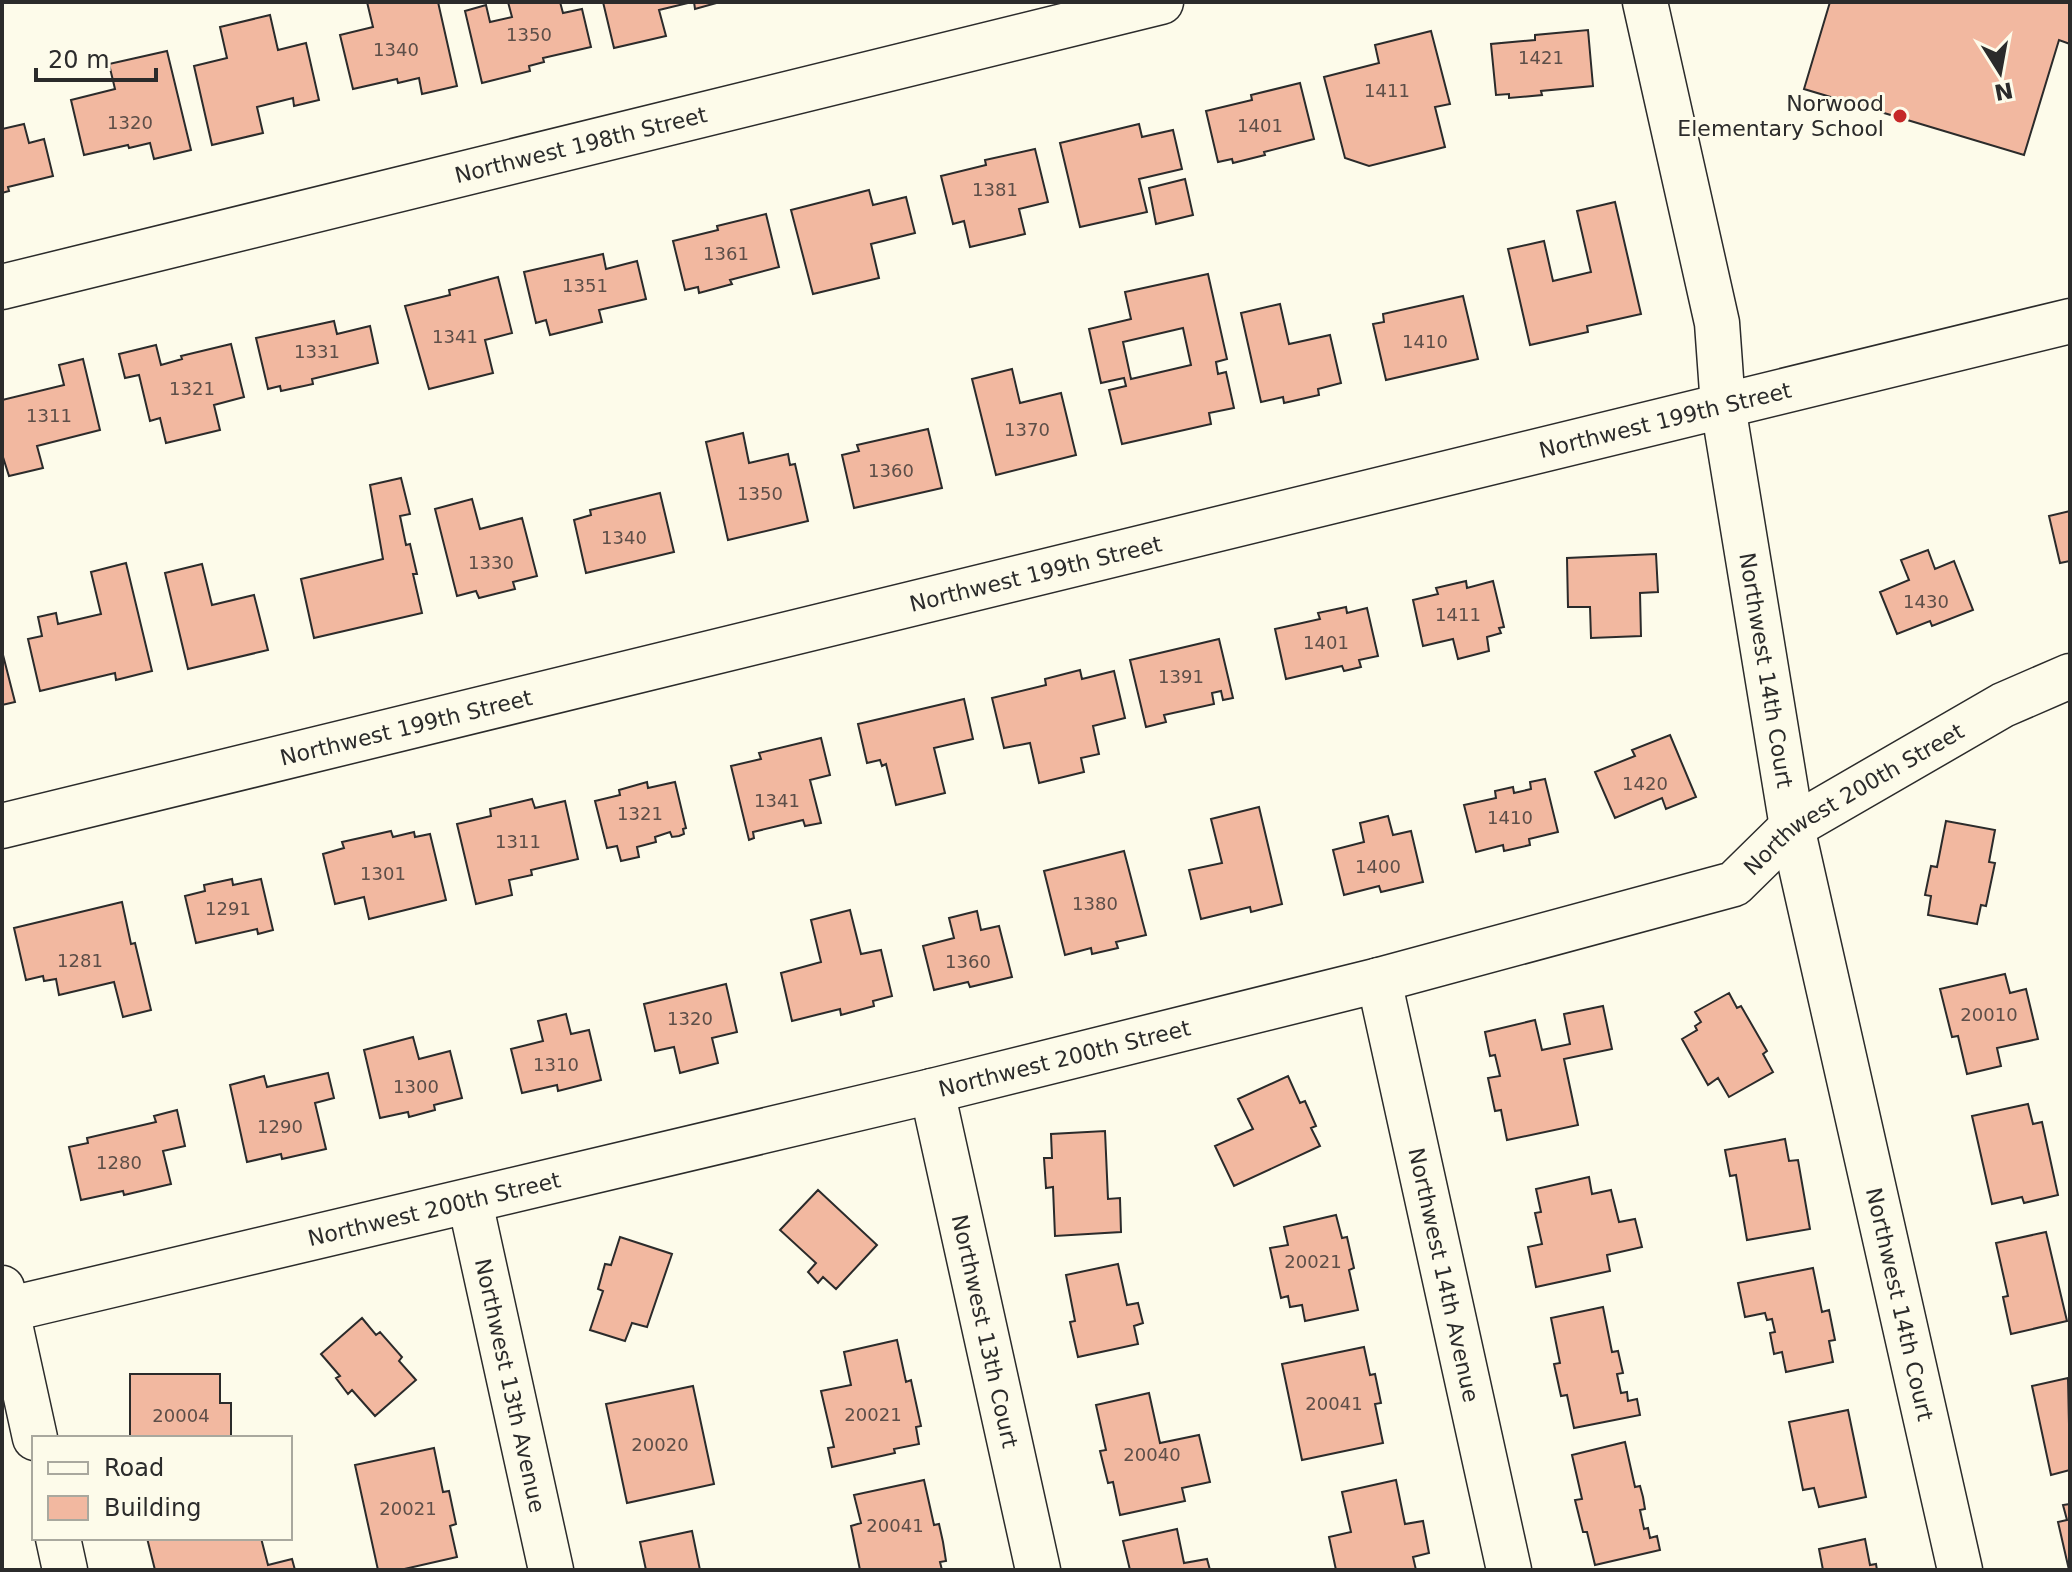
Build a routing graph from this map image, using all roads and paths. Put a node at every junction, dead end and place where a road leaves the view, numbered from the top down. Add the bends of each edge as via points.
1 (1161, 2) edge
2 (1645, 2) edge
3 (2, 287) edge
4 (2070, 321) edge
5 (1723, 406) junction
6 (2070, 676) edge
7 (2, 826) edge
8 (1792, 827) junction
9 (1379, 980) junction
10 (932, 1091) junction
11 (470, 1202) junction
12 (4, 1303) edge
13 (35, 1436) edge
14 (58, 1540) edge
15 (65, 1570) edge
16 (551, 1570) edge
17 (1038, 1570) edge
18 (1509, 1570) edge
19 (1960, 1570) edge

1 - 3 street, Northwest 198th Street
2 - 5 street, Northwest 14th Court via 1717,323
4 - 5 street, Northwest 199th Street
5 - 7 street, Northwest 199th Street
5 - 8 street, Northwest 14th Court
6 - 8 street, Northwest 200th Street via 2003,705
8 - 9 street, Northwest 200th Street via 1734,884
8 - 19 street, Northwest 14th Court
9 - 10 street, Northwest 200th Street
9 - 18 street, Northwest 14th Avenue
10 - 11 street, Northwest 200th Street
10 - 17 street, Northwest 13th Court
11 - 12 street, Northwest 200th Street
11 - 16 street, Northwest 13th Avenue
12 - 13 street
14 - 15 street

